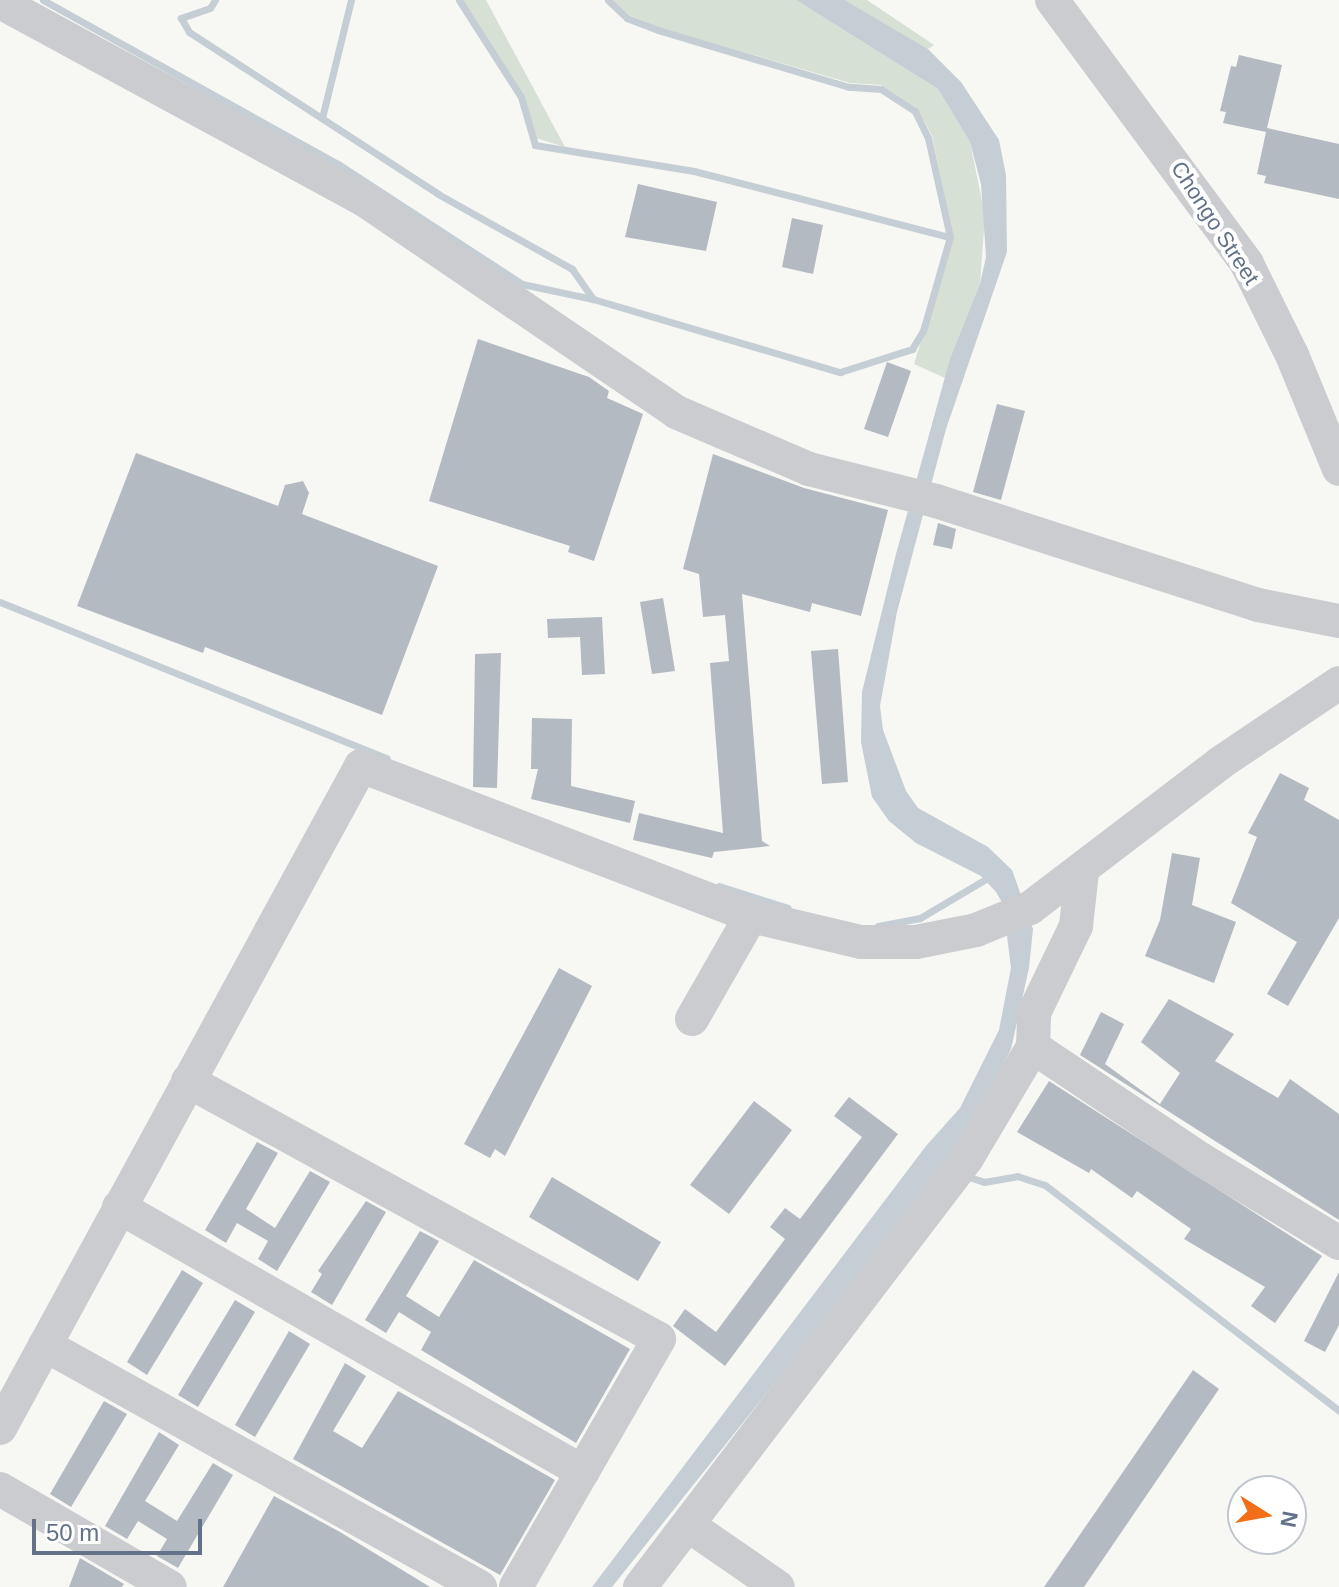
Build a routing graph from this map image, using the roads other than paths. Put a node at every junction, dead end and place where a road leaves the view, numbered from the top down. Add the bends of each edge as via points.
1 (1052, 0) edge
2 (0, 2) edge
3 (1338, 466) edge
4 (1339, 621) edge
5 (1339, 683) edge
6 (1082, 872) junction
7 (751, 916) junction
8 (692, 1019) dead end
9 (1033, 1047) junction
10 (188, 1081) junction
11 (119, 1207) junction
12 (1339, 1243) edge
13 (45, 1345) junction
14 (0, 1428) edge
15 (583, 1472) junction
16 (0, 1489) edge
17 (688, 1525) junction
18 (170, 1587) edge
19 (480, 1587) edge
20 (516, 1587) edge
21 (640, 1587) edge
22 (778, 1587) edge

1 - 3 street, Chongo Street via 1247,264
2 - 4 street via 366,201 676,412 809,469 936,501 1258,605
5 - 6 street via 1220,763
6 - 7 street via 1016,914 916,942 861,942
6 - 9 street via 1076,926 1034,1013
7 - 8 street
7 - 10 street via 361,766
9 - 12 street
9 - 17 street via 967,1158
10 - 11 street
10 - 15 street via 659,1339
11 - 13 street
11 - 15 street
13 - 14 street
13 - 19 street
15 - 20 street
16 - 18 street
17 - 21 street
17 - 22 street

